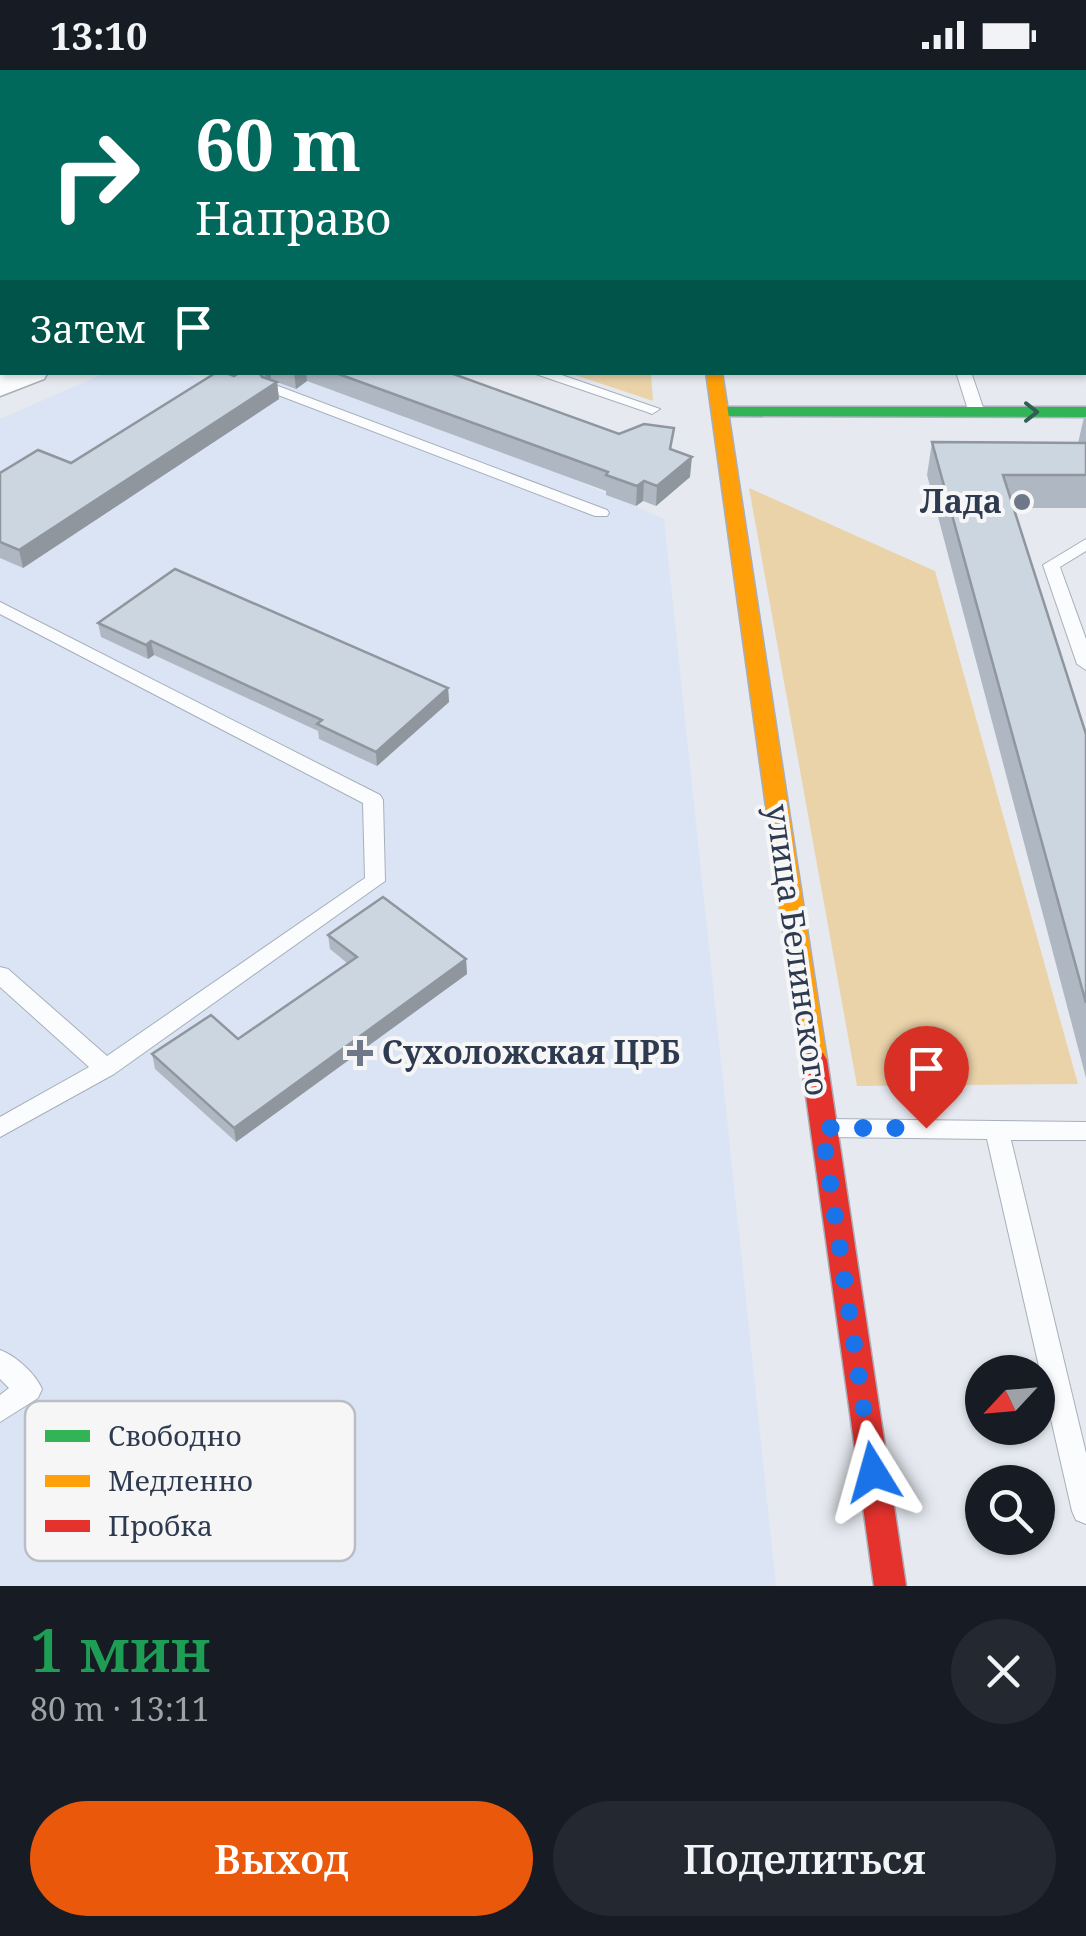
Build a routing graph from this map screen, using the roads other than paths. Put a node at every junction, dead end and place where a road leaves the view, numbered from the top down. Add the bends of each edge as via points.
1 (26, 375) edge
2 (545, 375) edge
3 (715, 375) edge
4 (964, 375) edge
5 (0, 387) edge
6 (270, 387) edge
7 (652, 409) dead end
8 (722, 412) junction
9 (976, 412) junction
10 (1086, 412) edge
11 (601, 513) dead end
12 (1086, 544) edge
13 (0, 606) edge
14 (1086, 664) edge
15 (2, 981) edge
16 (106, 1068) junction
17 (0, 1128) edge
18 (822, 1128) junction
19 (996, 1128) junction
20 (1086, 1131) edge
21 (0, 1362) edge
22 (0, 1410) edge
23 (1086, 1511) edge
24 (890, 1586) edge

1 - 5 street
2 - 7 lane
3 - 8 main road, улица Белинского
4 - 9 lane
6 - 11 lane
8 - 9 main road
8 - 18 main road, улица Белинского
9 -> 10 main road
12 - 14 lane via 1051,565
13 - 16 lane via 373,800 375,882
15 - 16 lane
16 - 17 lane
18 - 19 lane
18 - 24 main road, улица Белинского
19 - 20 lane
19 - 23 lane
21 - 22 lane via 30,1389

